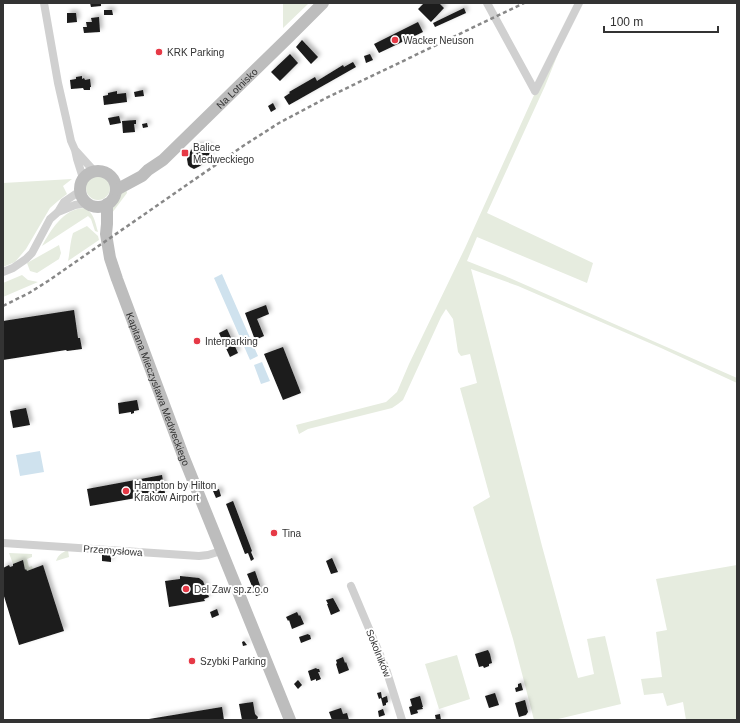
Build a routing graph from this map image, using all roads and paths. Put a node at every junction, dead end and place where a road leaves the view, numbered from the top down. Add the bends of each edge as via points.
1 (44, 3) edge
2 (323, 3) edge
3 (487, 3) edge
4 (579, 3) edge
5 (75, 150) junction
6 (94, 171) junction
7 (83, 178) junction
8 (115, 184) junction
9 (80, 191) junction
10 (107, 204) junction
11 (91, 205) junction
12 (58, 212) junction
13 (106, 234) junction
14 (3, 272) edge
15 (3, 543) edge
16 (222, 551) junction
17 (352, 586) dead end
18 (290, 720) edge
19 (402, 720) edge

1 - 5 street via 58,83
2 - 8 main road, Na Lotnisko via 163,160 148,170
3 - 4 street via 536,91
5 - 6 street
5 - 7 street
6 - 7 main road
6 - 8 main road via 110,174
7 - 9 main road
8 - 10 main road via 115,196
9 - 11 main road via 82,197
9 - 12 street via 64,202
10 - 11 main road via 99,207
10 - 13 main road, Kapitana Mieczysława Medweckiego
11 - 12 street via 75,205
11 - 13 main road, Kapitana Mieczysława Medweckiego
12 - 14 street via 50,219 32,253
13 - 16 main road, Kapitana Mieczysława Medweckiego via 117,279
15 - 16 street, Przemysłowa via 199,556
16 - 18 main road, Kapitana Mieczysława Medweckiego
17 - 19 street, Sokolników via 386,669

